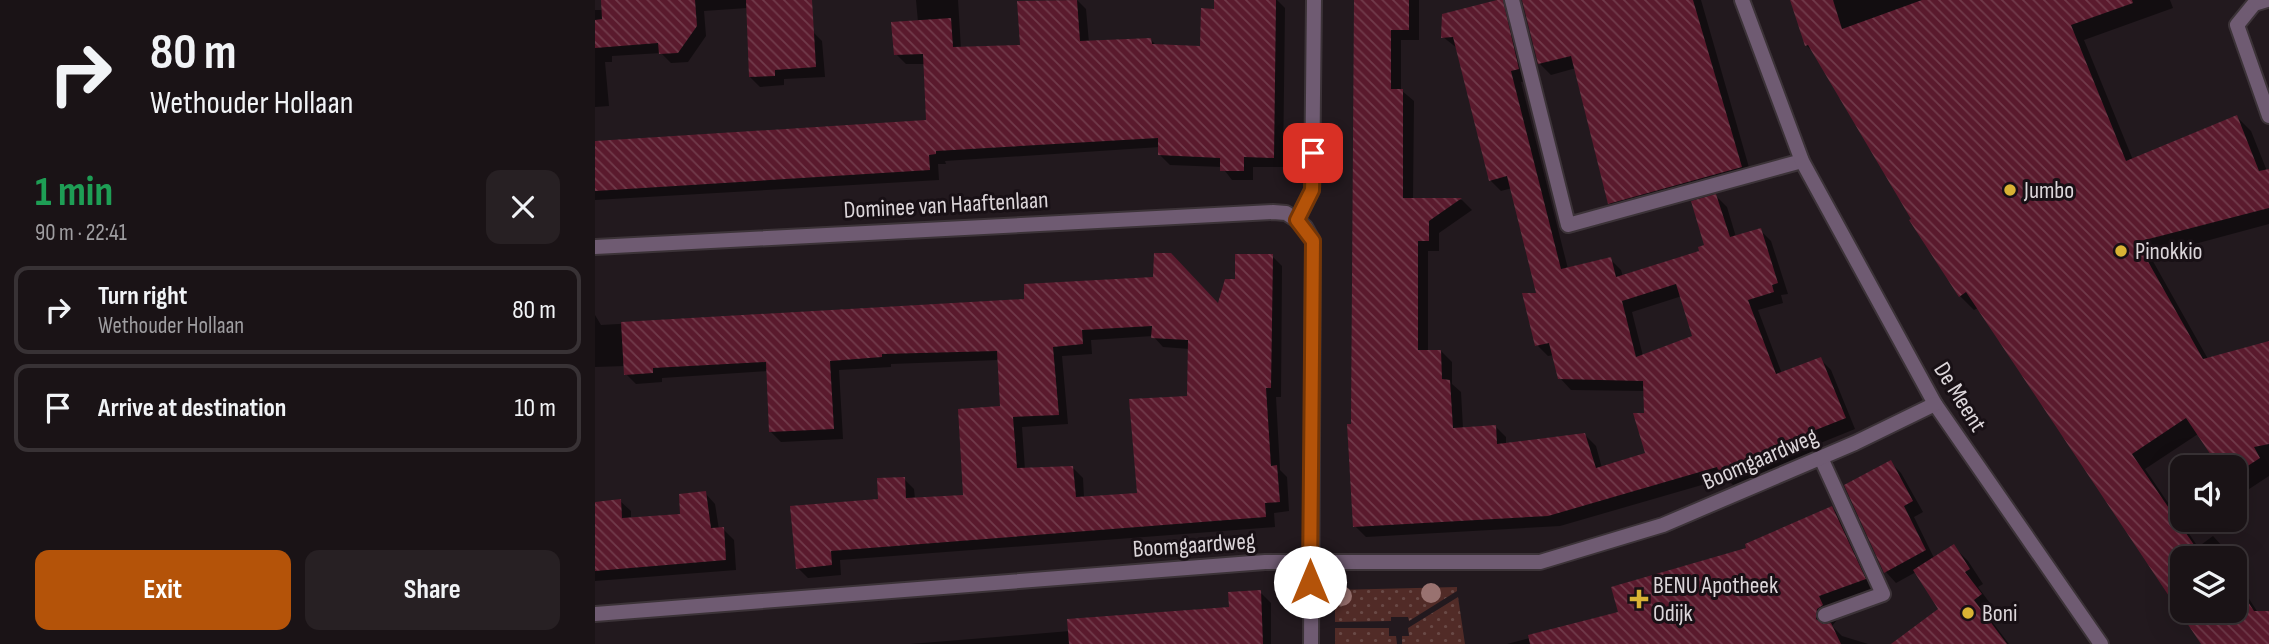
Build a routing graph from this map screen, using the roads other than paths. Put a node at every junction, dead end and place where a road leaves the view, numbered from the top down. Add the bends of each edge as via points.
1 (1314, 0) edge
2 (1512, 0) edge
3 (1742, 0) edge
4 (2267, 0) edge
5 (2269, 117) edge
6 (1802, 161) junction
7 (1297, 220) junction
8 (595, 247) edge
9 (1935, 404) junction
10 (1821, 458) junction
11 (1310, 561) junction
12 (595, 614) edge
13 (1825, 615) dead end
14 (1311, 644) edge
15 (2101, 644) edge

1 - 7 street via 1312,190
2 - 6 street via 1568,225
3 - 6 street, De Meent
4 - 5 street via 2254,4 2237,25
6 - 9 street, De Meent
7 - 8 street, Dominee van Haaftenlaan via 1286,213 1232,213
7 - 11 street via 1313,241
9 - 10 street, Boomgaardweg
9 - 15 street, De Meent
10 - 11 street, Boomgaardweg via 1663,525 1540,562
10 - 13 street via 1883,594
11 - 12 street, Boomgaardweg
11 - 14 street

